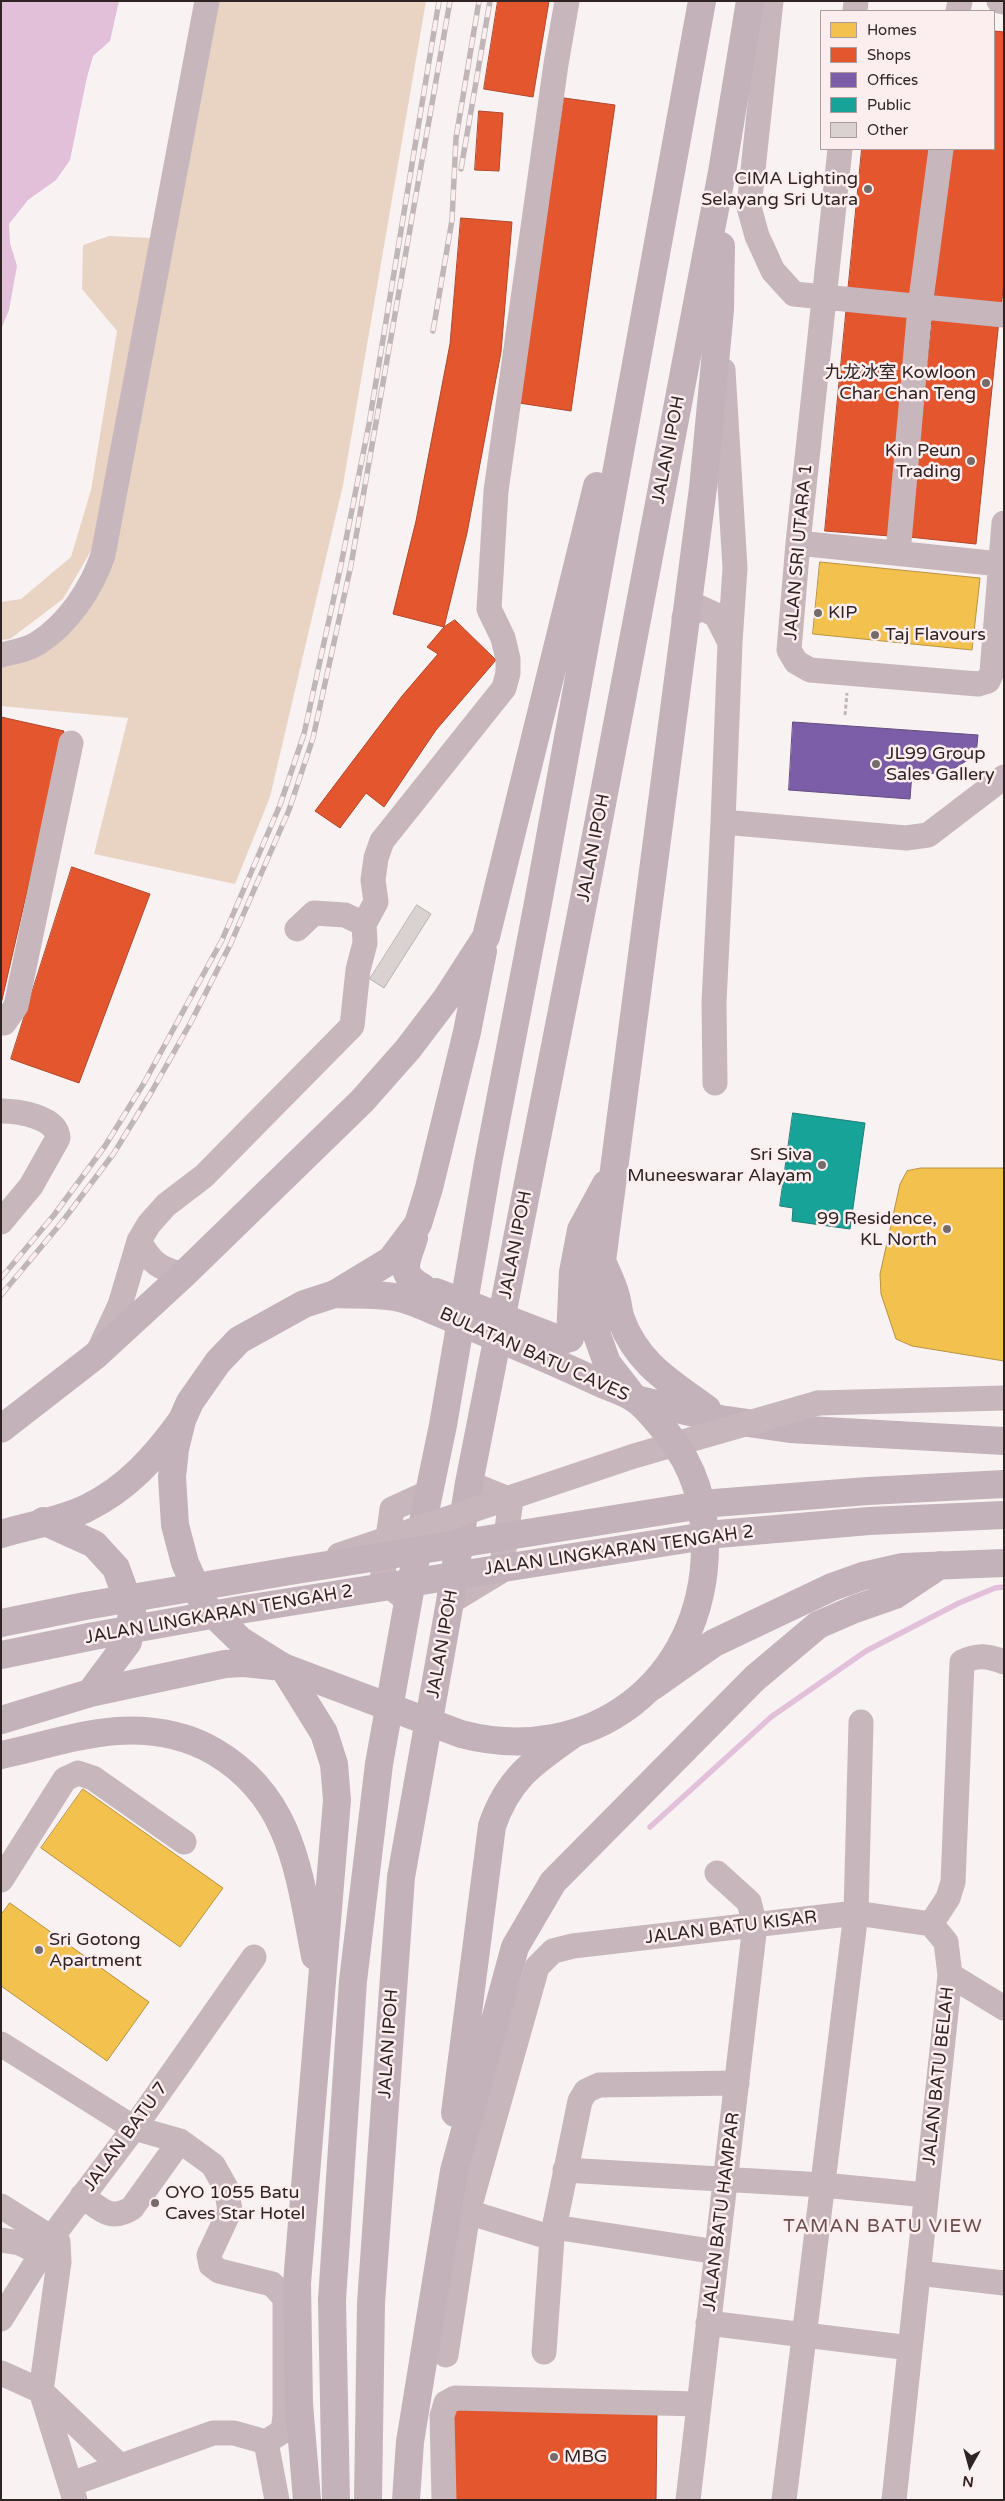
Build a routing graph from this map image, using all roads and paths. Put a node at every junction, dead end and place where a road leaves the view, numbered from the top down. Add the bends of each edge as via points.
1 (207, 1) edge
2 (567, 1) edge
3 (702, 1) edge
4 (750, 1) edge
5 (771, 1) edge
6 (999, 1) edge
7 (1004, 2) edge
8 (840, 150) edge
9 (941, 150) edge
10 (672, 166) junction
11 (722, 172) junction
12 (825, 298) junction
13 (920, 307) junction
14 (720, 310) junction
15 (1004, 315) edge
16 (1004, 523) edge
17 (798, 543) junction
18 (898, 553) junction
19 (1000, 564) junction
20 (684, 618) junction
21 (730, 643) junction
22 (1, 655) edge
23 (72, 743) dead end
24 (1004, 777) edge
25 (724, 822) junction
26 (364, 924) junction
27 (297, 929) dead end
28 (486, 937) junction
29 (2, 1026) edge
30 (715, 1083) dead end
31 (1, 1111) edge
32 (614, 1170) junction
33 (6, 1210) edge
34 (418, 1224) junction
35 (140, 1241) junction
36 (602, 1260) junction
37 (183, 1274) junction
38 (335, 1294) junction
39 (95, 1356) junction
40 (635, 1398) junction
41 (1004, 1398) edge
42 (720, 1419) junction
43 (182, 1420) junction
44 (1, 1429) edge
45 (1004, 1441) edge
46 (469, 1483) junction
47 (1004, 1484) edge
48 (1004, 1515) edge
49 (44, 1521) junction
50 (1, 1534) edge
51 (1004, 1562) edge
52 (940, 1565) junction
53 (290, 1571) junction
54 (450, 1602) junction
55 (1, 1623) edge
56 (1, 1655) edge
57 (1004, 1662) edge
58 (283, 1668) junction
59 (646, 1691) junction
60 (90, 1693) junction
61 (1, 1720) edge
62 (861, 1722) dead end
63 (572, 1735) junction
64 (1, 1755) edge
65 (184, 1842) dead end
66 (717, 1873) dead end
67 (1, 1880) edge
68 (856, 1913) junction
69 (931, 1924) junction
70 (755, 1925) junction
71 (254, 1957) dead end
72 (950, 1975) junction
73 (321, 1984) junction
74 (1004, 2008) edge
75 (1, 2044) edge
76 (737, 2083) junction
77 (134, 2128) junction
78 (180, 2141) junction
79 (565, 2170) junction
80 (454, 2171) junction
81 (726, 2180) junction
82 (823, 2185) junction
83 (926, 2195) junction
84 (82, 2196) junction
85 (1, 2206) edge
86 (468, 2212) junction
87 (552, 2232) junction
88 (1, 2240) edge
89 (47, 2245) junction
90 (717, 2252) junction
91 (918, 2273) junction
92 (1004, 2283) edge
93 (1, 2319) edge
94 (708, 2323) junction
95 (805, 2334) junction
96 (910, 2348) junction
97 (544, 2352) dead end
98 (446, 2355) dead end
99 (1, 2373) edge
100 (41, 2391) junction
101 (699, 2404) junction
102 (266, 2442) junction
103 (120, 2466) junction
104 (73, 2492) edge
105 (278, 2500) edge
106 (307, 2500) edge
107 (336, 2500) edge
108 (368, 2500) edge
109 (406, 2500) edge
110 (444, 2500) edge
111 (688, 2500) edge
112 (784, 2500) edge
113 (894, 2500) edge

1 - 22 street via 103,555 84,594 49,635 24,650
2 - 26 street via 496,492 489,609 503,638 508,673 504,688 382,841 373,880 376,902
3 - 10 highway
4 - 11 highway, JALAN IPOH
5 - 12 street via 749,206 757,236 773,271 794,294
6 - 7 street
8 - 12 street, JALAN SRI UTARA 1
9 - 13 street
10 - 28 highway via 580,559
10 - 107 highway via 380,1764 352,1981 332,2300
11 - 14 highway
11 - 46 highway, JALAN IPOH
12 - 13 street
12 - 17 street, JALAN SRI UTARA 1
13 - 15 street
13 - 18 street
14 - 20 highway via 703,488
14 - 21 street via 734,568
16 - 19 street, JALAN SRI UTARA 1
17 - 18 street
17 - 19 street, JALAN SRI UTARA 1 via 789,650 796,662 810,670 978,684 988,681 992,672
18 - 19 street
20 - 21 street via 701,608 716,615
20 - 32 highway
21 - 25 street
23 - 29 street via 16,1006
24 - 25 street via 928,835 906,838
25 - 30 street via 714,1002
26 - 27 street via 345,915 314,913
26 - 35 street via 352,1026 204,1176 166,1205 149,1224
28 - 34 highway via 467,1032
28 - 37 highway via 414,1042 362,1101
31 - 33 street via 20,1111 58,1130 53,1150
32 - 34 highway, bridge via 581,1230 573,1272 570,1338 563,1340 422,1287 408,1278 405,1272
32 - 36 highway
34 - 38 highway via 391,1260
35 - 37 street via 156,1265
35 - 39 street via 120,1306
36 - 40 highway via 592,1295 597,1336 607,1363
36 - 42 highway via 615,1292 620,1319 645,1359 676,1389
37 - 39 highway
38 - 40 highway, BULATAN BATU CAVES, bridge via 397,1297
38 - 43 highway, BULATAN BATU CAVES, bridge via 304,1304 239,1340 200,1386
39 - 44 highway
40 - 42 highway
40 - 59 highway, BULATAN BATU CAVES, bridge via 680,1450 692,1471 704,1514 705,1532 701,1591 692,1626 675,1658
41 - 53 street, bridge via 818,1404 634,1456
42 - 45 highway via 790,1429
43 - 49 highway via 138,1473 113,1493 86,1509
43 - 58 highway, BULATAN BATU CAVES, bridge via 175,1449 172,1501 185,1563 204,1605 240,1640
46 - 54 highway, JALAN IPOH
46 - 54 street via 511,1500 501,1571
47 - 53 highway, JALAN LINGKARAN TENGAH 2, bridge via 714,1503
48 - 56 highway, JALAN LINGKARAN TENGAH 2, bridge via 870,1521 718,1534 248,1609
49 - 50 highway
49 - 60 highway via 94,1544 116,1568 132,1612 128,1642
51 - 52 highway
52 - 59 highway via 903,1567 832,1587 714,1643
52 - 80 highway via 896,1595 818,1625 785,1651 754,1678 552,1882 514,1947
53 - 55 highway, JALAN LINGKARAN TENGAH 2, bridge
54 - 108 highway, JALAN IPOH via 401,1877 371,2303
57 - 69 street via 988,1656 974,1656 962,1662 953,1882 948,1898
58 - 60 highway via 225,1664
58 - 63 highway, BULATAN BATU CAVES, bridge via 486,1741 527,1742
58 - 73 highway via 315,1716 334,1764 337,1800
59 - 63 highway, BULATAN BATU CAVES, bridge via 613,1716
60 - 61 highway
62 - 68 street
63 - 80 highway via 522,1773 503,1799 492,1826 455,2099
64 - 73 highway via 130,1730 179,1736 232,1762 265,1794 284,1829
65 - 67 street via 93,1778 78,1773 65,1779
66 - 70 street via 749,1902
68 - 69 street, JALAN BATU KISAR
68 - 70 street, JALAN BATU KISAR
68 - 82 street
69 - 72 street, JALAN BATU BELAH via 946,1942
70 - 76 street, JALAN BATU HAMPAR
70 - 86 street, JALAN BATU KISAR via 553,1951 537,1967
71 - 77 street, JALAN BATU 7
72 - 74 street
72 - 83 street, JALAN BATU BELAH
73 - 106 highway via 297,2283 299,2404
75 - 77 street
76 - 79 street via 599,2085 586,2091 580,2100
76 - 81 street, JALAN BATU HAMPAR
77 - 78 street
77 - 84 street, JALAN BATU 7
78 - 84 street via 132,2208 124,2213 116,2216 106,2213
78 - 102 street via 213,2165 226,2188 230,2210 208,2255 211,2265 219,2271 272,2284 285,2298 285,2416 283,2430
79 - 81 street
79 - 87 street
80 - 109 highway via 410,2442
81 - 82 street
81 - 90 street, JALAN BATU HAMPAR
82 - 83 street
82 - 95 street
83 - 91 street, JALAN BATU BELAH
84 - 89 street, JALAN BATU 7
85 - 89 street
86 - 87 street
86 - 98 street
87 - 90 street
87 - 97 street
88 - 89 street
89 - 93 street, JALAN BATU 7
89 - 100 street via 58,2242 59,2262
90 - 94 street, JALAN BATU HAMPAR
91 - 92 street
91 - 96 street, JALAN BATU BELAH
94 - 95 street
94 - 101 street, JALAN BATU HAMPAR
95 - 96 street
95 - 112 street
96 - 113 street, JALAN BATU BELAH
99 - 100 street
100 - 103 street
100 - 104 street
101 - 110 street via 455,2398 446,2403 442,2416
101 - 111 street, JALAN BATU HAMPAR
102 - 103 street via 234,2433 213,2433
102 - 105 street
103 - 104 street

